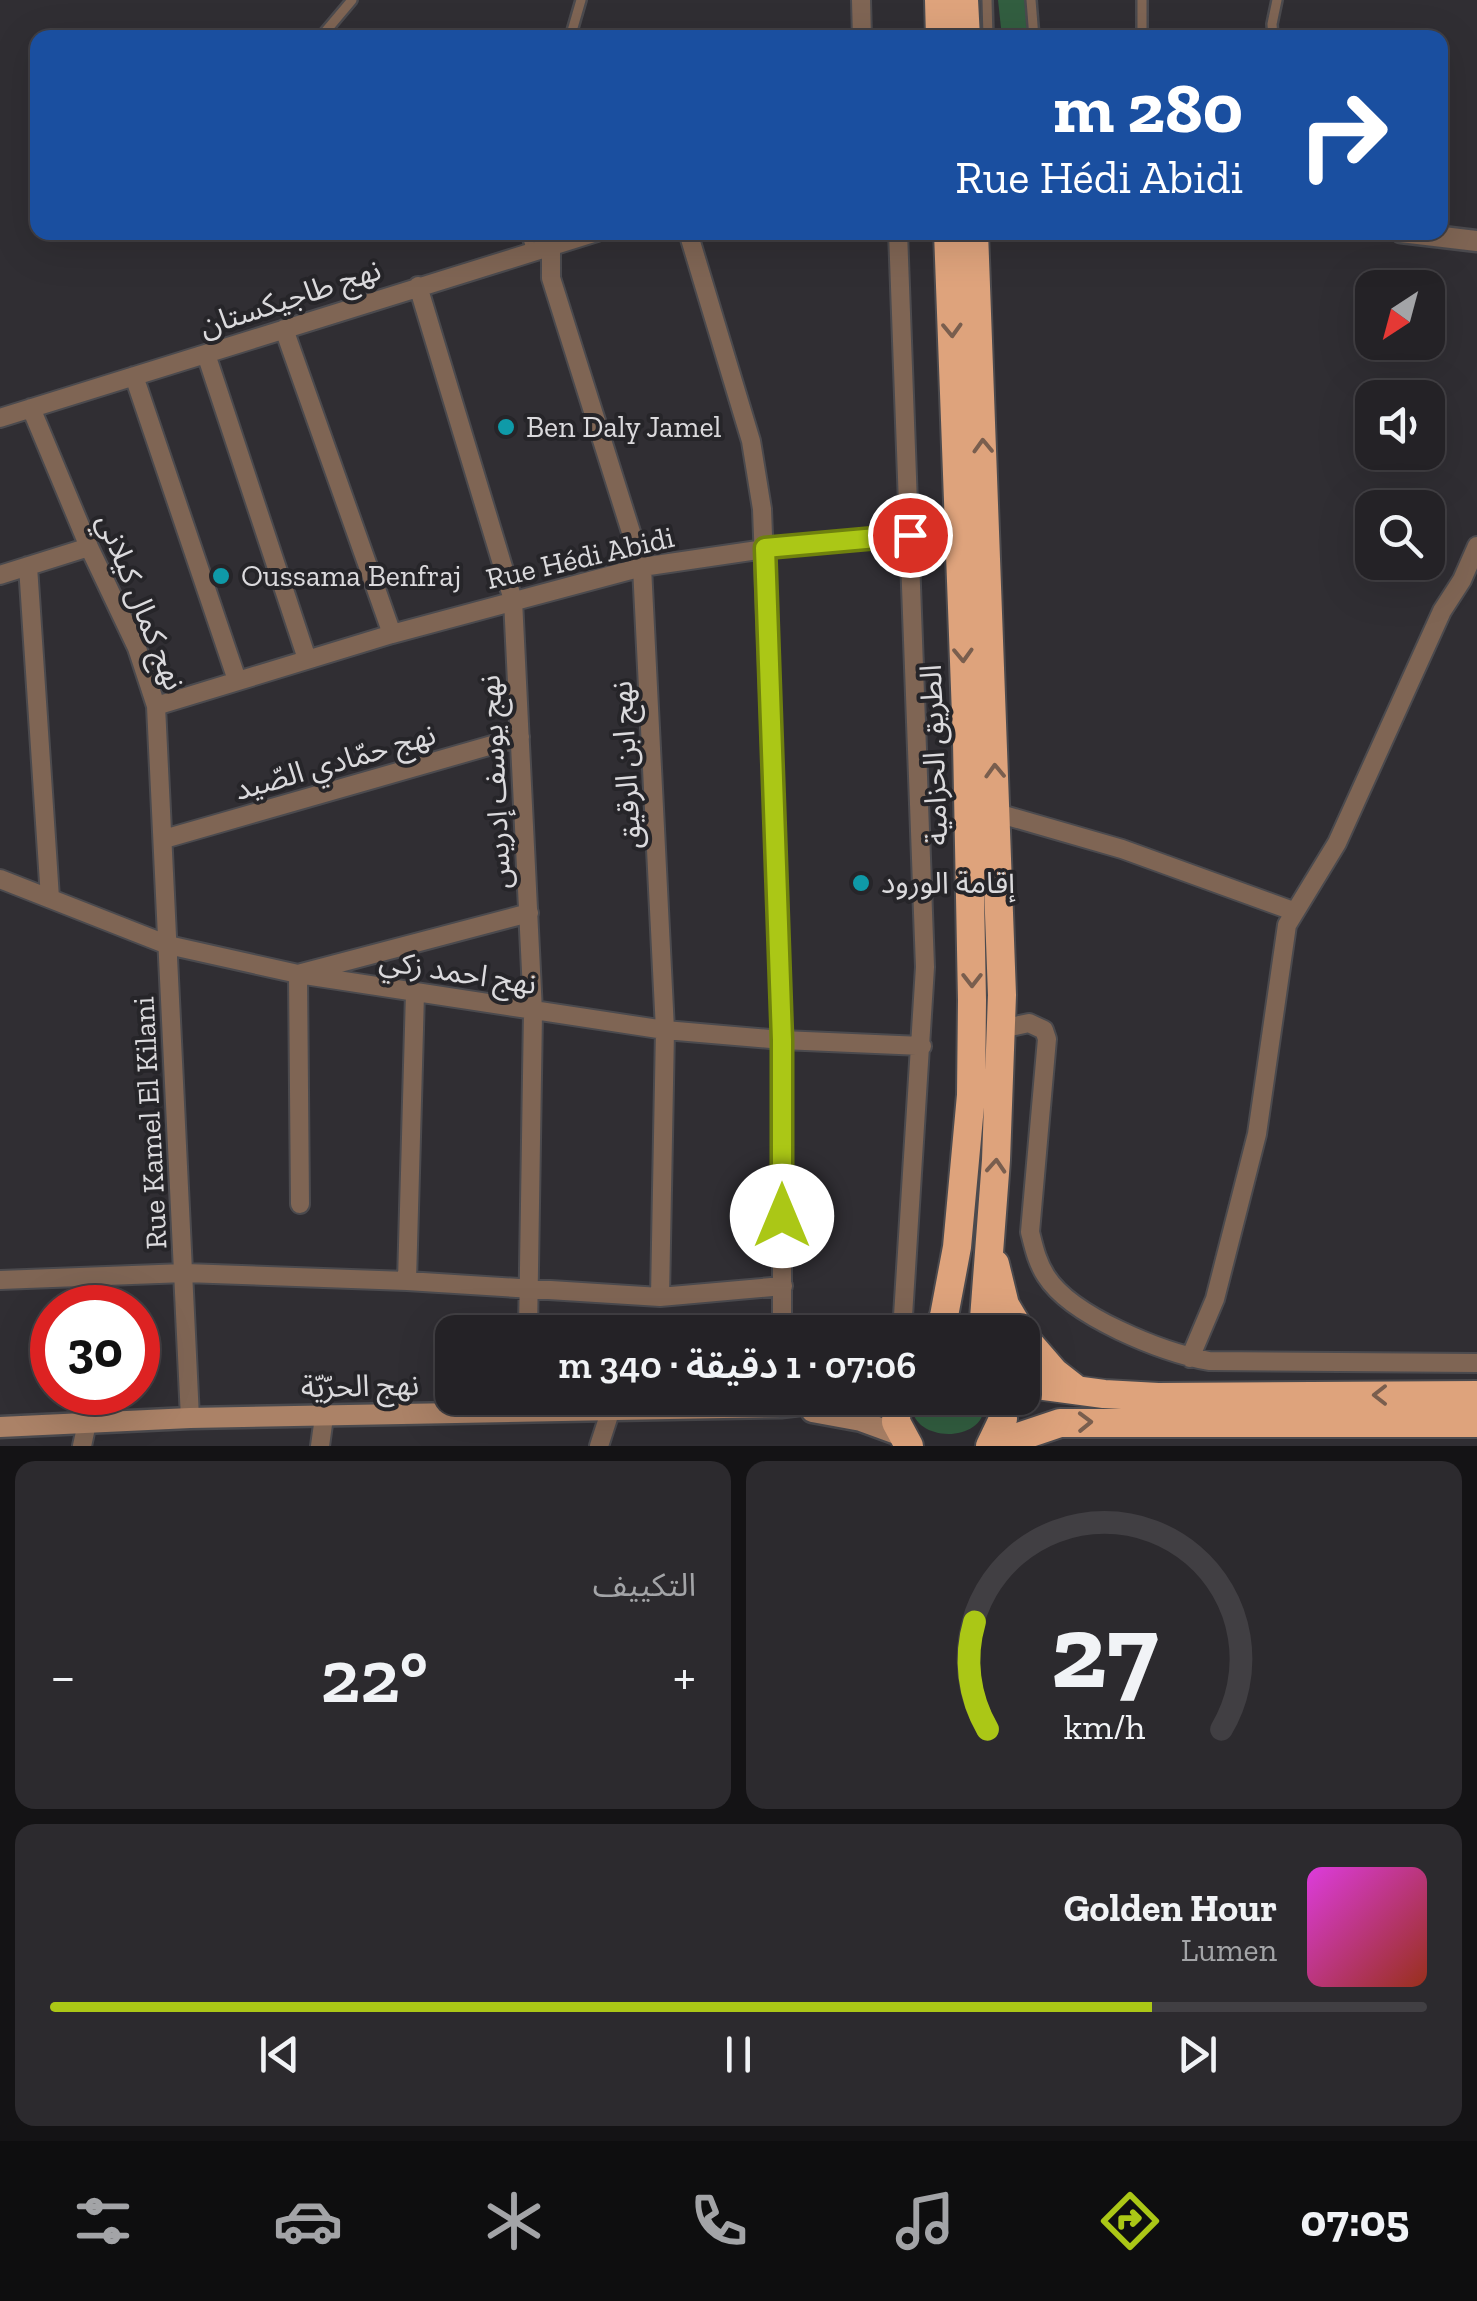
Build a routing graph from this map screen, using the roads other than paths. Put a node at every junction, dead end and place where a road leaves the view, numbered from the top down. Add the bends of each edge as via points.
1 (352, 0) edge
2 (581, 0) edge
3 (861, 0) edge
4 (939, 0) edge
5 (964, 0) edge
6 (987, 0) edge
7 (1031, 0) edge
8 (1142, 0) edge
9 (1277, 0) edge
10 (327, 30) edge
11 (572, 30) edge
12 (862, 30) edge
13 (940, 30) edge
14 (966, 30) edge
15 (988, 30) edge
16 (1033, 30) edge
17 (1142, 30) edge
18 (1272, 30) edge
19 (1448, 238) edge
20 (690, 240) edge
21 (898, 240) edge
22 (948, 240) edge
23 (974, 240) edge
24 (994, 240) edge
25 (1477, 241) edge
26 (543, 243) edge
27 (418, 286) junction
28 (977, 298) junction
29 (284, 329) junction
30 (206, 354) junction
31 (134, 376) junction
32 (31, 408) junction
33 (0, 418) edge
34 (910, 535) junction
35 (1477, 546) edge
36 (89, 547) junction
37 (765, 548) junction
38 (28, 566) junction
39 (642, 567) junction
40 (0, 574) edge
41 (513, 600) junction
42 (392, 634) junction
43 (307, 659) junction
44 (237, 680) junction
45 (156, 706) junction
46 (520, 738) junction
47 (996, 813) junction
48 (164, 839) junction
49 (0, 879) edge
50 (50, 898) junction
51 (1293, 911) junction
52 (529, 913) junction
53 (168, 945) junction
54 (298, 974) junction
55 (415, 993) junction
56 (533, 1012) junction
57 (1001, 1029) junction
58 (665, 1030) junction
59 (782, 1040) junction
60 (922, 1046) junction
61 (300, 1204) dead end
62 (992, 1212) junction
63 (185, 1273) junction
64 (0, 1280) edge
65 (408, 1281) junction
66 (782, 1286) junction
67 (531, 1290) junction
68 (660, 1296) junction
69 (529, 1315) edge
70 (782, 1315) edge
71 (903, 1315) edge
72 (944, 1315) edge
73 (984, 1315) edge
74 (1011, 1315) edge
75 (1040, 1355) edge
76 (1190, 1358) junction
77 (1477, 1364) edge
78 (1040, 1385) edge
79 (1078, 1391) junction
80 (1477, 1395) edge
81 (435, 1411) edge
82 (609, 1415) edge
83 (836, 1415) edge
84 (896, 1415) edge
85 (1003, 1415) edge
86 (324, 1417) junction
87 (190, 1418) junction
88 (86, 1423) junction
89 (1477, 1423) edge
90 (0, 1426) edge
91 (905, 1442) edge
92 (82, 1446) edge
93 (320, 1446) edge
94 (599, 1446) edge
95 (991, 1446) edge

1 - 10 lane
2 - 11 lane
3 - 12 street
4 - 13 highway
5 - 14 highway
6 - 15 lane
7 - 16 lane
8 - 17 lane
9 - 18 lane
19 - 25 street
20 - 37 street via 751,441
21 - 34 street
22 -> 72 highway, الطريق الحزامية via 972,1000 958,1247
23 - 28 highway, الطريق الحزامية
24 - 28 highway
26 - 27 street, نهج طاجيكستان
26 - 39 street, نهج ابن الرقيق
27 - 29 street, نهج طاجيكستان
27 - 41 street, نهج يوسف إدريس
47 -> 28 highway, الطريق الحزامية
29 - 30 street, نهج طاجيكستان
29 - 42 street
30 - 31 street, نهج طاجيكستان
30 - 43 street
31 - 32 street, نهج طاجيكستان
31 - 44 street
32 - 33 street, نهج طاجيكستان
32 - 36 street, نهج كمال كيلاني
34 - 37 street, Rue Hédi Abidi
34 - 60 street via 925,933
35 - 51 street via 1337,844
36 - 38 street
36 - 45 street, نهج كمال كيلاني via 137,648
37 - 39 street, Rue Hédi Abidi
37 - 59 street
38 - 40 street
38 - 50 street
39 - 41 street, Rue Hédi Abidi
39 - 58 street, نهج ابن الرقيق
41 - 42 street, Rue Hédi Abidi
41 - 46 street, نهج يوسف إدريس
42 - 43 street, Rue Hédi Abidi
43 - 44 street, Rue Hédi Abidi
44 - 45 street, Rue Hédi Abidi
45 - 48 street, نهج كمال كيلاني
46 - 48 street, نهج حمّادي الصّيد
46 - 52 street, نهج يوسف إدريس
47 - 51 street via 1122,849
47 - 57 highway, الطريق الحزامية
48 - 53 street, نهج كمال كيلاني
49 - 50 street, نهج احمد زكي
50 - 53 street, نهج احمد زكي
51 - 76 street via 1283,940 1257,1134 1215,1299
52 - 54 street
52 - 56 street, نهج يوسف إدريس
53 - 54 street, نهج احمد زكي
53 - 63 street, Rue Kamel El Kilani
54 - 55 street, نهج احمد زكي
54 - 61 street
55 - 56 street, نهج احمد زكي
55 - 65 street
56 - 58 street, نهج احمد زكي
56 - 67 street, نهج يوسف إدريس
62 -> 57 highway, الطريق الحزامية
57 - 76 street via 1029,1024 1047,1039 1030,1232 1047,1278 1116,1327
58 - 59 street, نهج احمد زكي
58 - 68 street, نهج ابن الرقيق
59 - 60 street, نهج احمد زكي
59 - 66 street
60 - 71 street
62 - 73 highway, الطريق الحزامية
62 - 74 highway via 996,1274
63 - 64 street
63 - 65 street
63 - 87 street, Rue Kamel El Kilani
65 - 67 street
66 - 68 street
66 - 70 street
67 - 68 street
67 - 69 street, نهج يوسف إدريس
75 - 79 highway
76 - 77 street
78 - 79 highway
80 -> 79 highway
81 - 86 main road, نهج الحرّيّة
82 - 94 street
83 - 91 main road
84 - 91 highway
85 - 95 highway
86 - 87 main road, نهج الحرّيّة
86 - 93 street
87 - 88 main road, نهج الحرّيّة
88 - 90 main road, نهج الحرّيّة
88 - 92 street
95 -> 89 highway via 1060,1423

